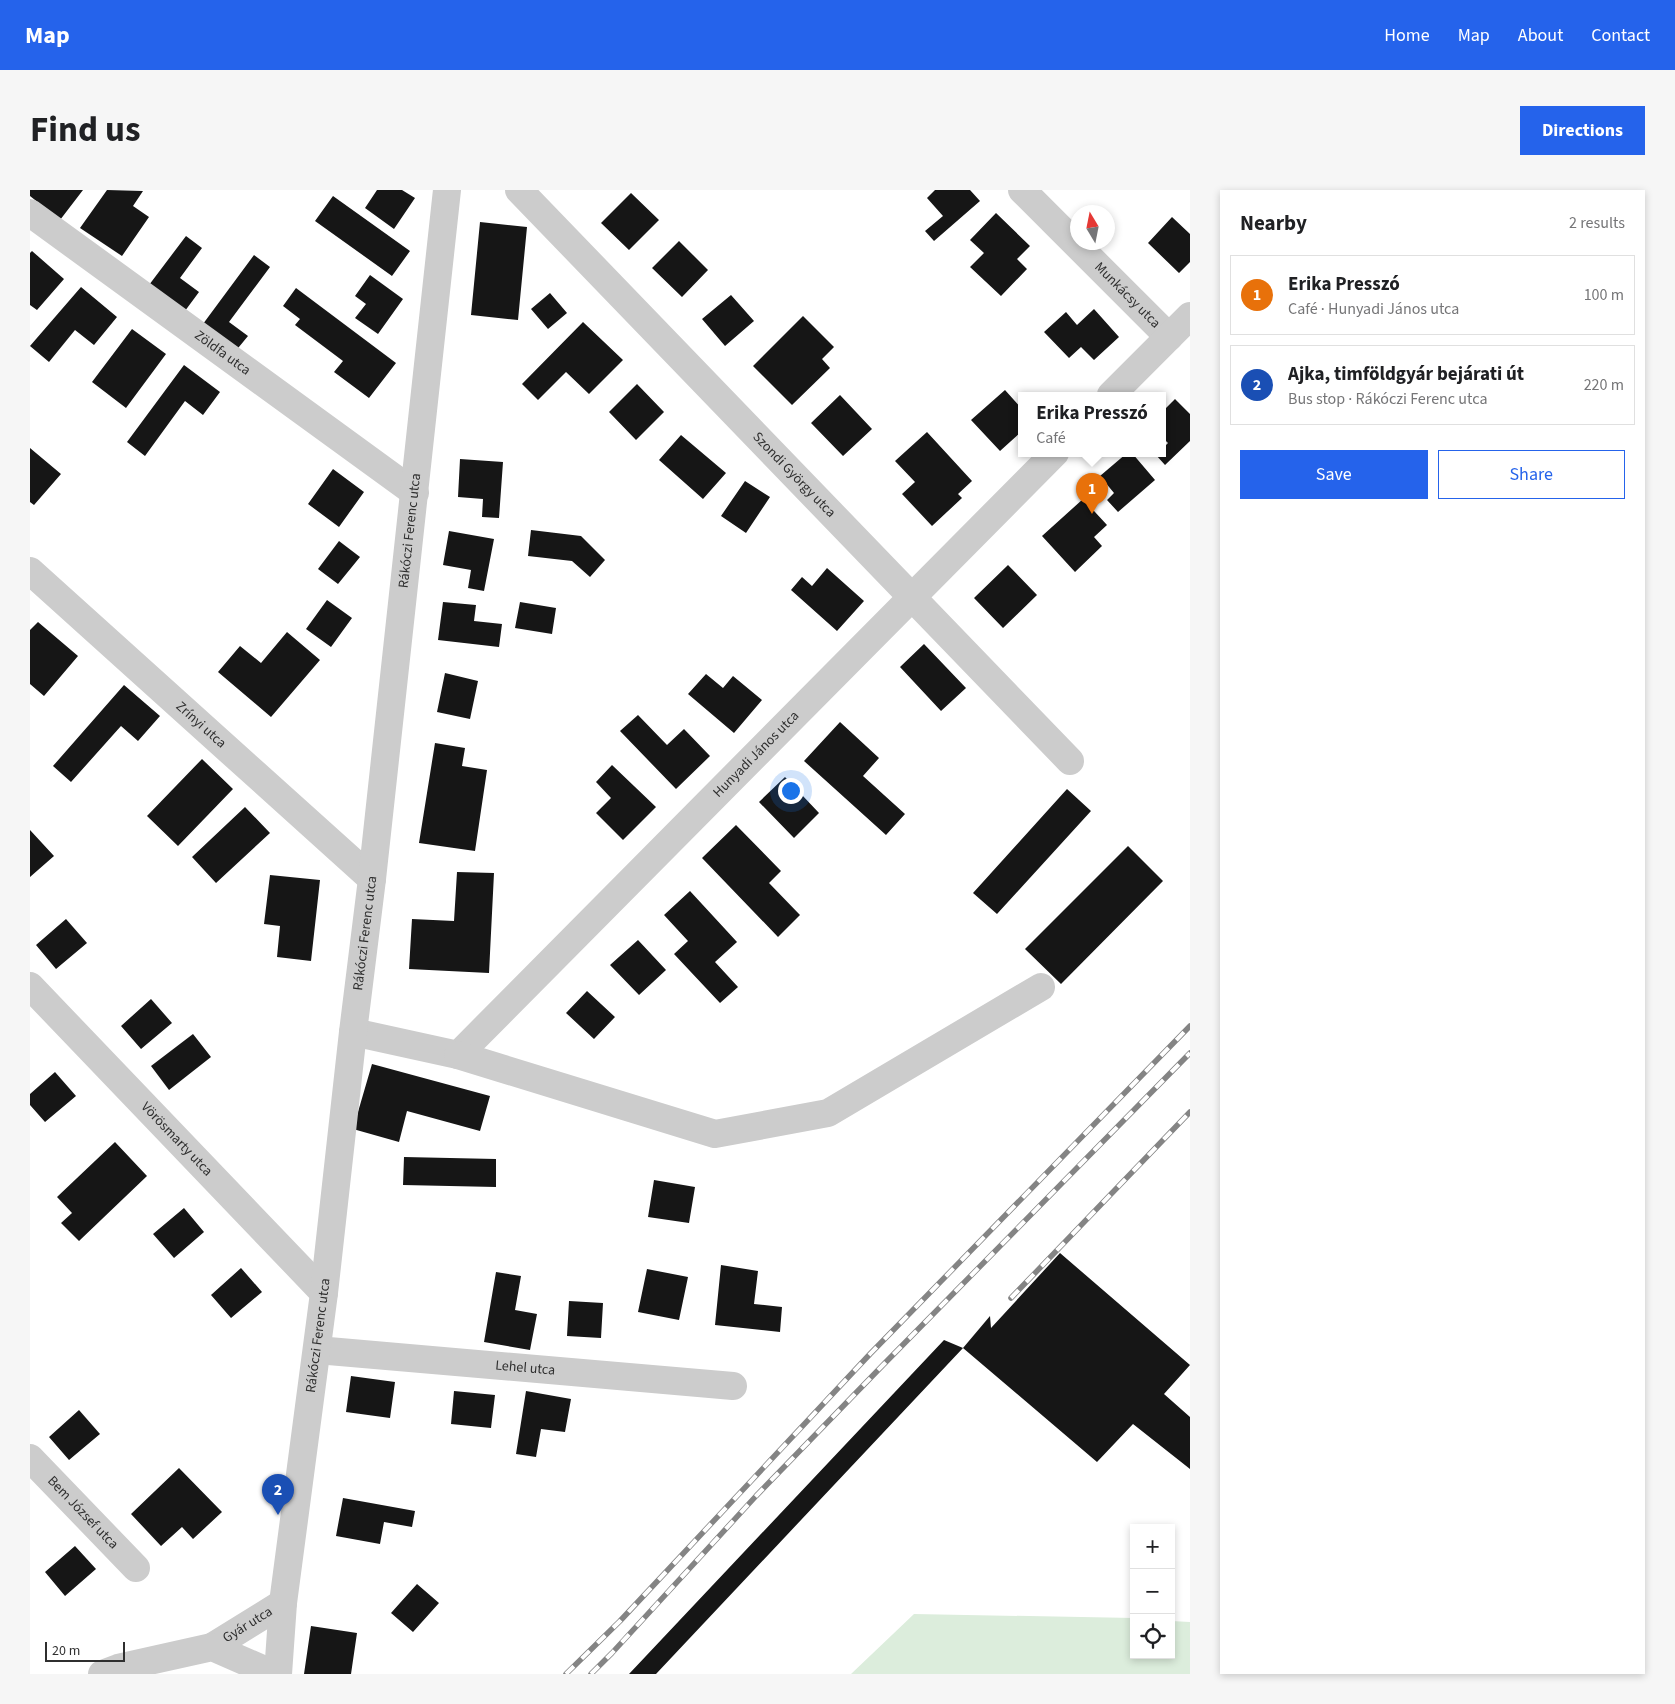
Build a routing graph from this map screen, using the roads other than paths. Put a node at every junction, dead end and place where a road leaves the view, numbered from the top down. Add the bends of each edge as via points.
1 (447, 190) edge
2 (518, 190) edge
3 (1022, 190) edge
4 (30, 212) edge
5 (1190, 316) edge
6 (1169, 337) junction
7 (1114, 392) edge
8 (1051, 457) edge
9 (415, 492) junction
10 (30, 571) edge
11 (912, 598) junction
12 (1070, 760) dead end
13 (372, 879) junction
14 (30, 986) edge
15 (1041, 987) dead end
16 (353, 1032) junction
17 (458, 1055) junction
18 (324, 1293) junction
19 (317, 1350) junction
20 (733, 1386) dead end
21 (30, 1458) edge
22 (136, 1568) dead end
23 (283, 1602) junction
24 (212, 1647) junction
25 (102, 1674) edge
26 (274, 1674) edge
27 (278, 1674) edge

1 - 9 street, Rákóczi Ferenc utca
2 - 11 street, Szondi György utca
3 - 6 street, Munkácsy utca
4 - 9 street, Zöldfa utca
5 - 6 street
6 - 7 street
8 - 11 street, Hunyadi János utca
9 - 13 street, Rákóczi Ferenc utca
10 - 13 street, Zrínyi utca
11 - 12 street, Szondi György utca
11 - 17 street, Hunyadi János utca
13 - 16 street, Rákóczi Ferenc utca
14 - 18 street, Vörösmarty utca
15 - 17 street via 828,1114 714,1134
16 - 17 street
16 - 18 street, Rákóczi Ferenc utca
18 - 19 street, Rákóczi Ferenc utca
19 - 20 street, Lehel utca
19 - 23 street, Rákóczi Ferenc utca
21 - 22 street, Bem József utca
23 - 24 street, Gyár utca
23 - 27 street, Rákóczi Ferenc utca
24 - 25 street, Gyár utca
24 - 26 street, Gyár utca

